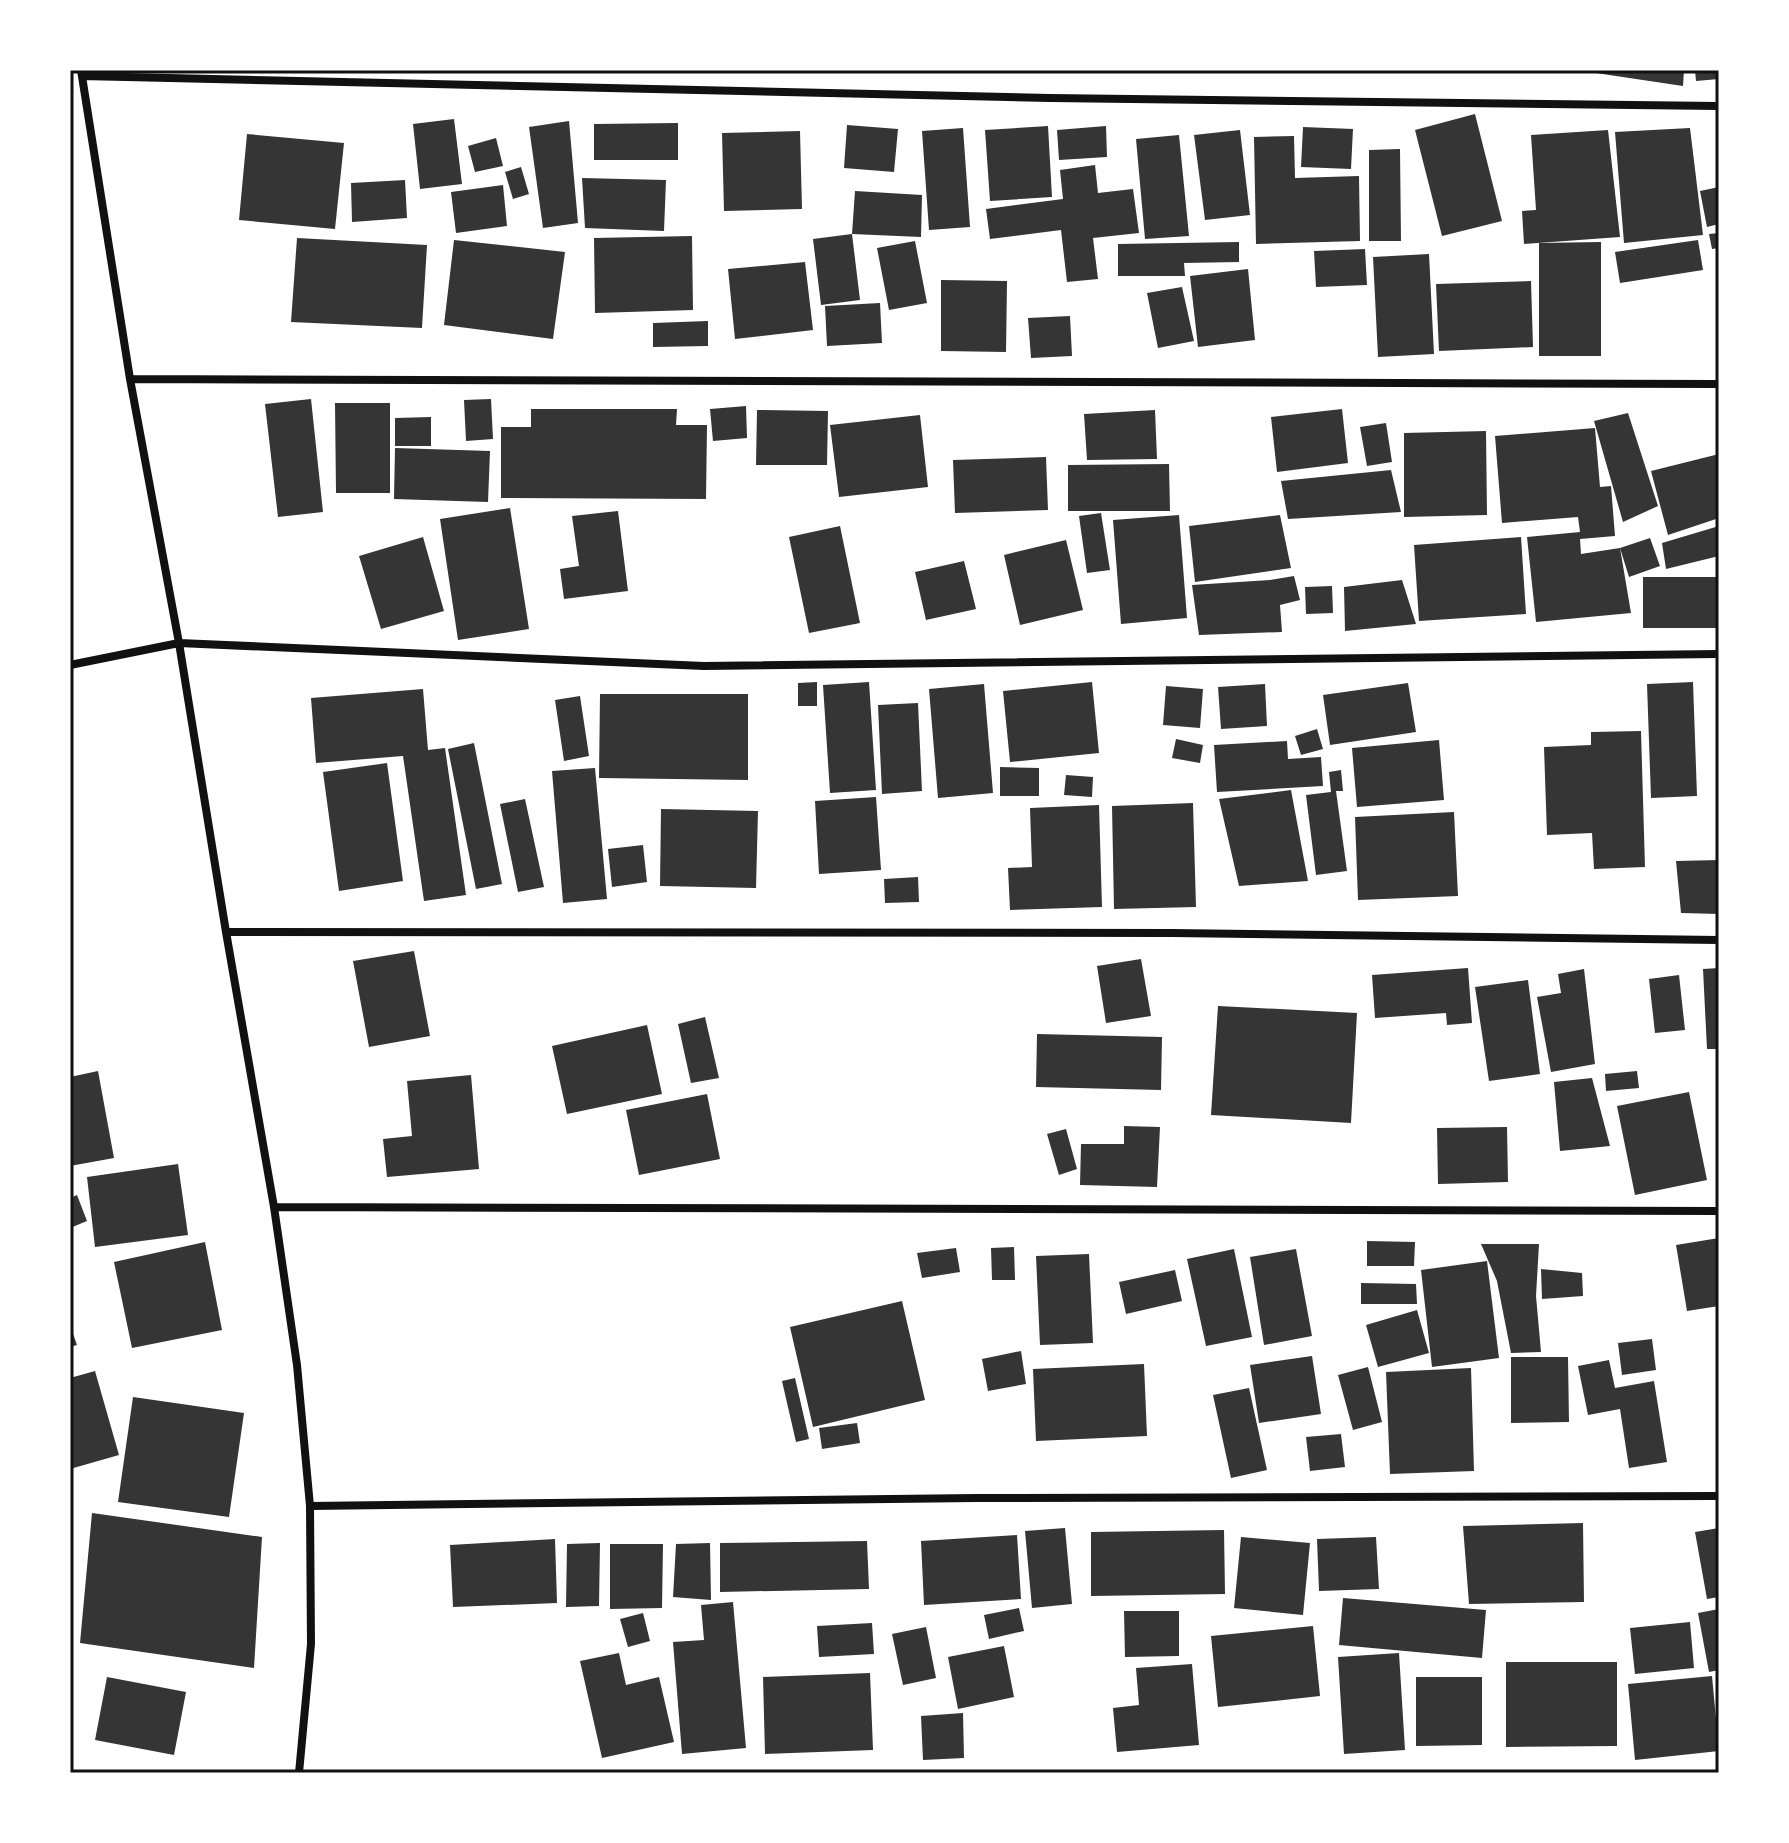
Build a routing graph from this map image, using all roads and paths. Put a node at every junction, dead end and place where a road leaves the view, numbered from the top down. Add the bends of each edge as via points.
1 (81, 73) edge
2 (1719, 106) edge
3 (130, 379) junction
4 (1719, 384) edge
5 (179, 643) junction
6 (1719, 654) edge
7 (70, 665) edge
8 (226, 932) junction
9 (1719, 940) edge
10 (274, 1207) junction
11 (1719, 1211) edge
12 (1719, 1496) edge
13 (310, 1506) junction
14 (299, 1773) edge

1 - 2 street via 1050,98
1 - 3 street
3 - 4 street
3 - 5 street
5 - 6 street via 704,666
5 - 7 street
5 - 8 street
8 - 9 street via 1171,933
8 - 10 street
10 - 11 street
10 - 13 street
12 - 13 street
13 - 14 street via 311,1644

